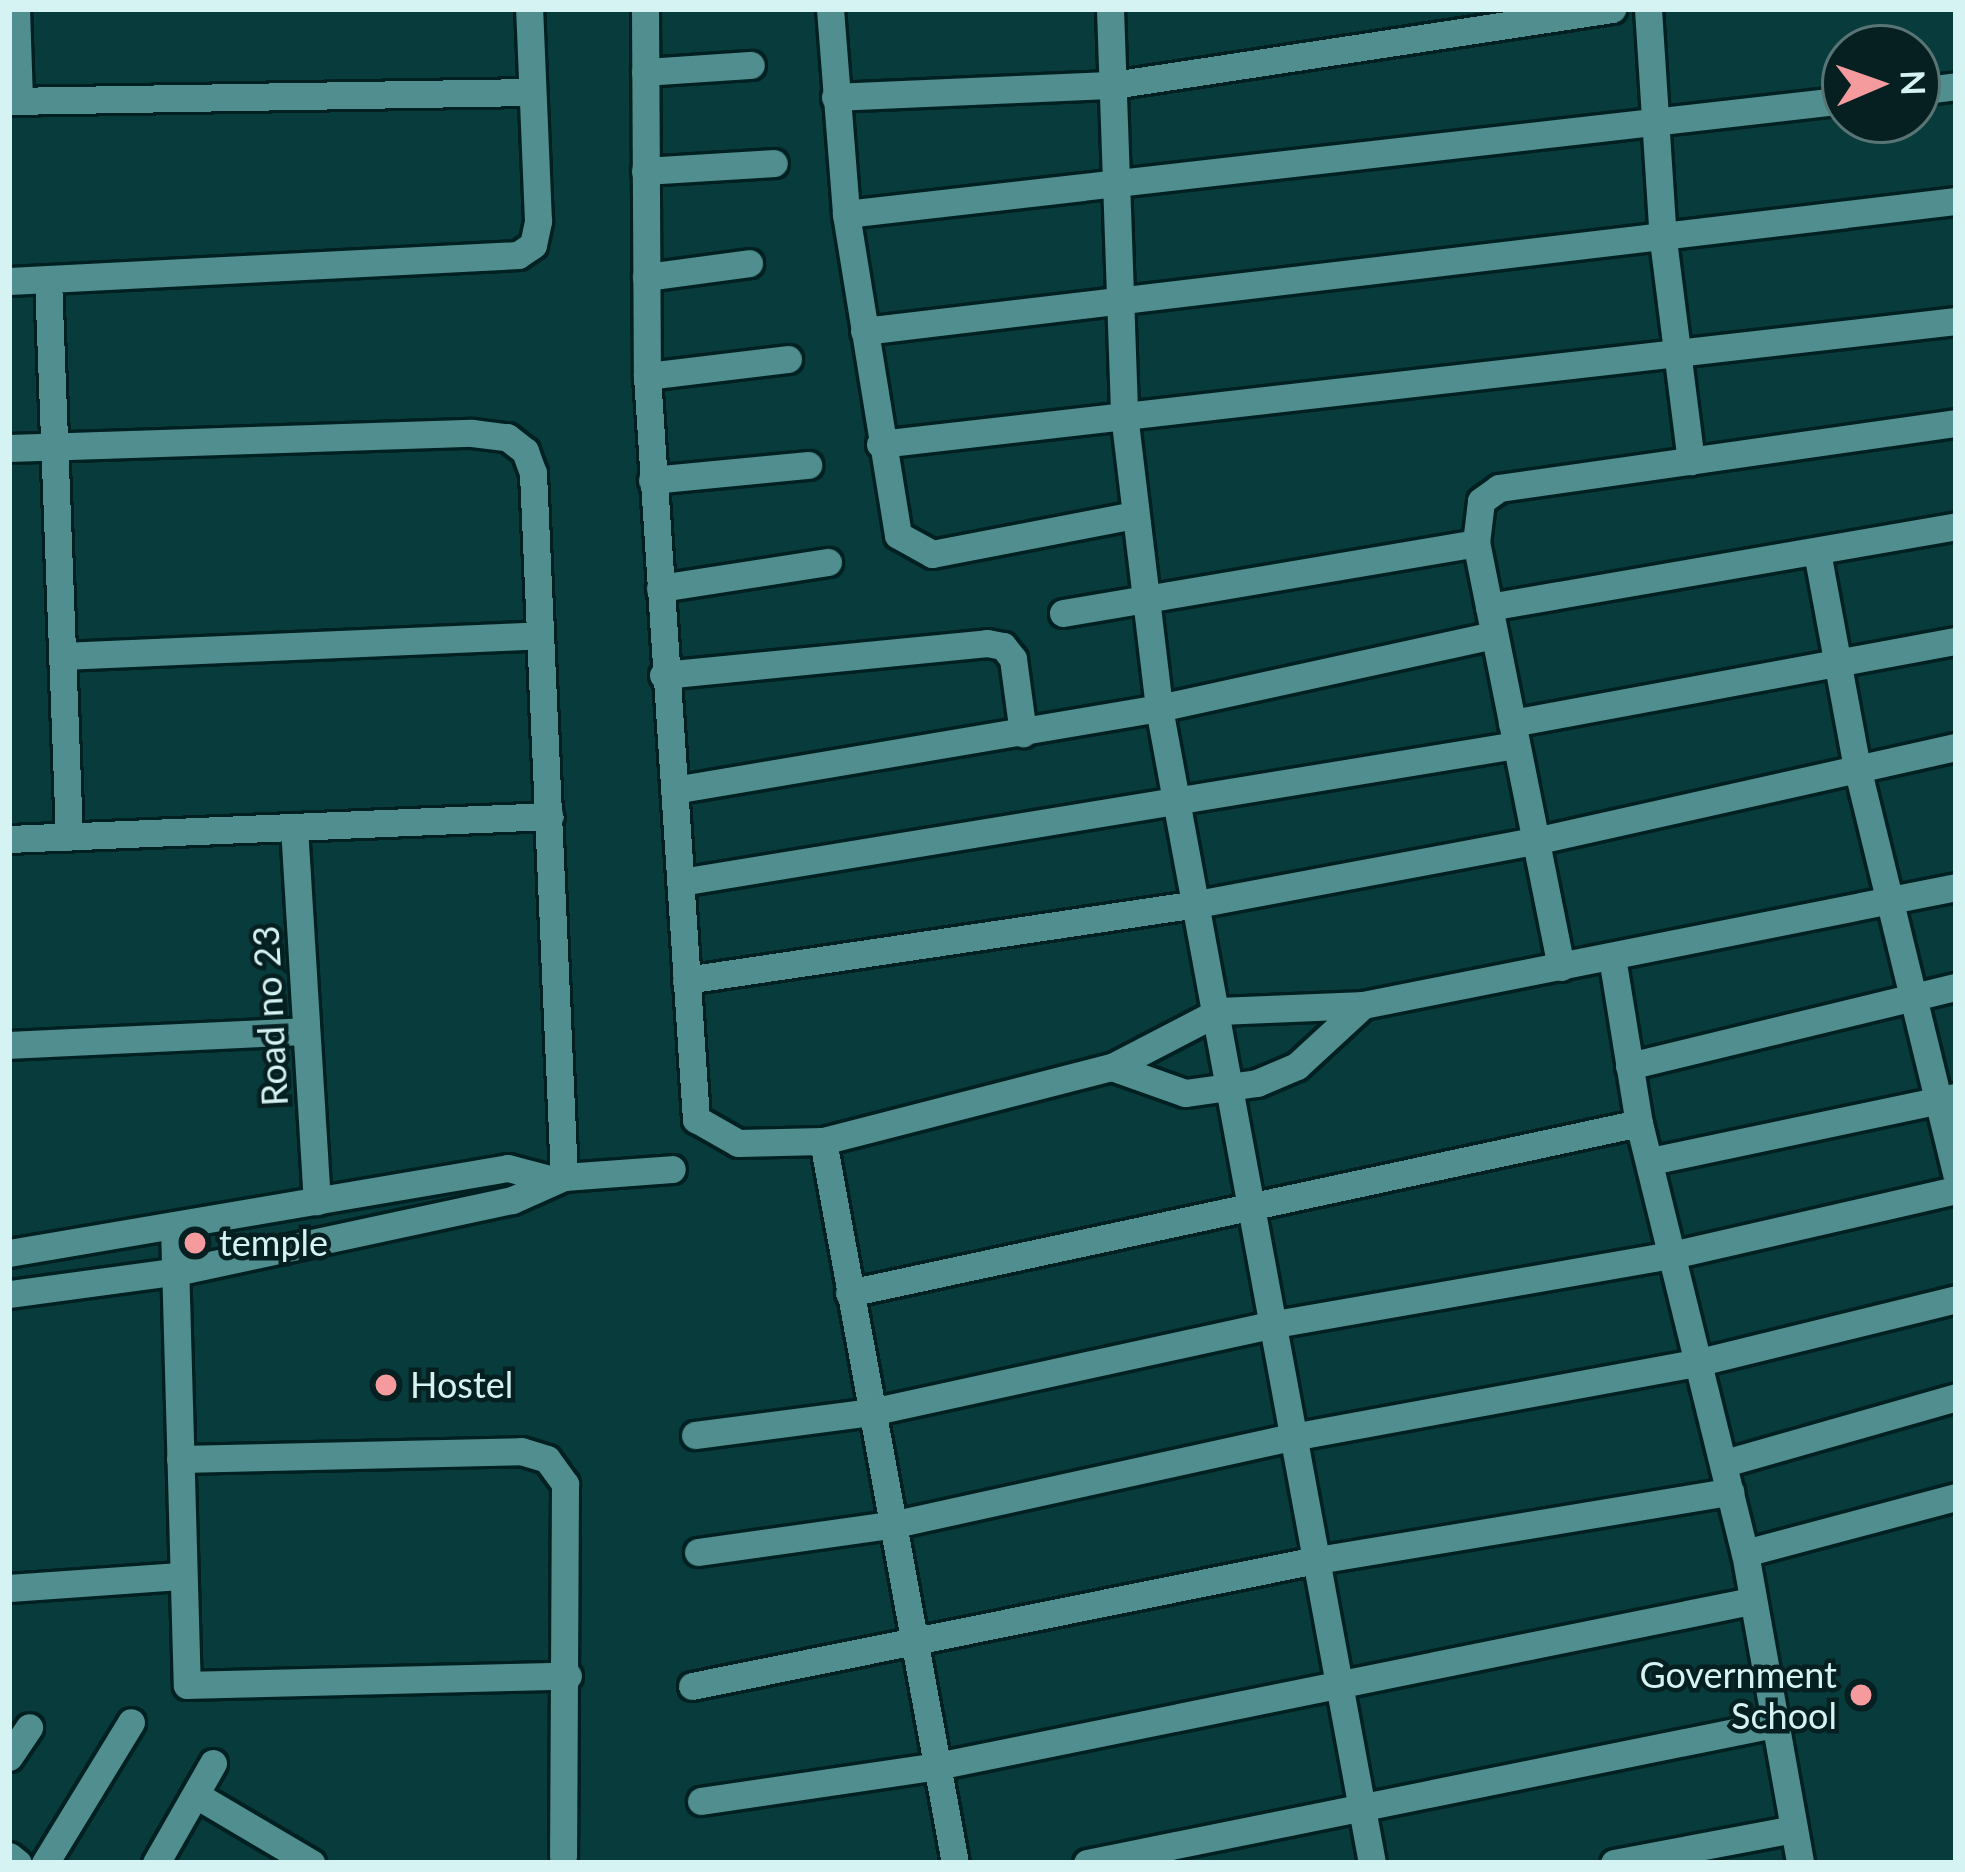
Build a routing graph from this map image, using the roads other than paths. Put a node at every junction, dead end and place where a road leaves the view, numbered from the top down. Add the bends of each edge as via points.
1 (16, 9) edge
2 (529, 9) edge
3 (645, 9) edge
4 (830, 9) edge
5 (1110, 9) edge
6 (1612, 9) edge
7 (1648, 9) edge
8 (751, 65) dead end
9 (645, 72) junction
10 (1113, 85) junction
11 (532, 92) junction
12 (835, 97) junction
13 (14, 101) edge
14 (1821, 103) edge
15 (1653, 124) junction
16 (774, 163) dead end
17 (645, 171) junction
18 (1115, 189) junction
19 (1956, 201) edge
20 (846, 214) junction
21 (1663, 240) junction
22 (749, 262) dead end
23 (646, 277) junction
24 (48, 279) junction
25 (9, 280) edge
26 (1121, 300) junction
27 (1956, 321) edge
28 (864, 331) junction
29 (1673, 355) junction
30 (788, 359) dead end
31 (646, 376) junction
32 (1124, 414) junction
33 (1956, 423) edge
34 (880, 444) junction
35 (54, 449) junction
36 (11, 453) edge
37 (1691, 461) junction
38 (808, 465) dead end
39 (652, 479) junction
40 (1134, 515) junction
41 (1956, 526) edge
42 (1476, 543) junction
43 (1817, 552) junction
44 (827, 562) dead end
45 (660, 588) junction
46 (1144, 600) junction
47 (1063, 613) dead end
48 (1492, 621) junction
49 (540, 635) junction
50 (1956, 641) edge
51 (64, 656) junction
52 (1839, 668) junction
53 (664, 675) junction
54 (1160, 708) junction
55 (1023, 733) junction
56 (1514, 734) junction
57 (1956, 747) edge
58 (1857, 767) junction
59 (674, 790) junction
60 (1178, 802) junction
61 (550, 816) junction
62 (294, 827) junction
63 (69, 837) junction
64 (9, 839) edge
65 (1535, 842) junction
66 (681, 882) junction
67 (1956, 886) edge
68 (1890, 898) junction
69 (1197, 904) junction
70 (1612, 957) junction
71 (1561, 968) junction
72 (686, 980) junction
73 (1956, 986) edge
74 (1911, 997) junction
75 (1363, 1005) junction
76 (1220, 1011) junction
77 (307, 1031) junction
78 (9, 1045) edge
79 (1629, 1066) junction
80 (1112, 1067) junction
81 (1230, 1090) junction
82 (1947, 1100) edge
83 (1639, 1123) junction
84 (823, 1141) junction
85 (1651, 1161) junction
86 (672, 1169) dead end
87 (1956, 1173) edge
88 (556, 1178) junction
89 (1956, 1190) edge
90 (316, 1201) junction
91 (1248, 1205) junction
92 (174, 1226) junction
93 (9, 1253) edge
94 (1672, 1255) junction
95 (180, 1270) junction
96 (849, 1293) junction
97 (9, 1294) edge
98 (1956, 1299) edge
99 (1270, 1325) junction
100 (1696, 1364) junction
101 (1956, 1397) edge
102 (871, 1412) junction
103 (694, 1435) dead end
104 (1292, 1436) junction
105 (180, 1459) junction
106 (1727, 1478) junction
107 (1956, 1497) edge
108 (891, 1526) junction
109 (698, 1552) dead end
110 (1745, 1553) junction
111 (1311, 1561) junction
112 (182, 1576) junction
113 (9, 1588) edge
114 (1751, 1601) junction
115 (914, 1647) junction
116 (568, 1676) junction
117 (692, 1687) dead end
118 (1337, 1689) junction
119 (131, 1722) dead end
120 (1774, 1724) junction
121 (29, 1727) dead end
122 (9, 1757) edge
123 (213, 1762) dead end
124 (937, 1766) junction
125 (196, 1796) junction
126 (701, 1801) dead end
127 (1359, 1804) junction
128 (1794, 1829) junction
129 (9, 1856) edge
130 (563, 1856) dead end
131 (18, 1863) edge
132 (45, 1863) edge
133 (156, 1863) edge
134 (311, 1863) edge
135 (955, 1863) edge
136 (1087, 1863) edge
137 (1372, 1863) edge
138 (1614, 1863) edge
139 (1800, 1863) edge

1 - 13 street
2 - 11 street
3 - 9 street
4 - 12 street
5 - 10 street
6 - 10 street
7 - 15 street
8 - 9 street
9 - 17 street
10 - 12 street
10 - 18 street
11 - 13 street
11 - 24 street via 538,221 533,245 518,255
12 - 20 street
14 - 15 street
15 - 18 street
15 - 21 street
16 - 17 street
17 - 23 street
18 - 20 street
18 - 26 street
19 - 21 street
20 - 28 street
21 - 26 street
21 - 29 street
22 - 23 street
23 - 31 street
24 - 25 street
24 - 35 street
26 - 28 street
26 - 32 street
27 - 29 street
28 - 34 street
29 - 32 street
29 - 37 street
30 - 31 street
31 - 39 street
32 - 34 street
32 - 40 street
33 - 37 street
34 - 40 street via 898,535 914,550 947,553
35 - 36 street
35 - 49 street via 507,436 525,451 533,473
35 - 51 street
37 - 42 street via 1498,488 1481,501
38 - 39 street
39 - 45 street
40 - 46 street
41 - 43 street
42 - 46 street
42 - 48 street
43 - 48 street
43 - 52 street
44 - 45 street
45 - 53 street
46 - 47 street
46 - 54 street
48 - 54 street
48 - 56 street
49 - 51 street
49 - 61 street
50 - 52 street
51 - 63 street
52 - 56 street
52 - 58 street
53 - 55 street via 987,643 1004,646 1013,659
53 - 59 street
54 - 55 street
54 - 60 street
55 - 59 street
56 - 60 street
56 - 65 street
57 - 58 street
58 - 65 street
58 - 68 street
59 - 66 street
60 - 66 street
60 - 69 street
61 - 62 street
61 - 88 street
62 - 63 street
62 - 77 street, Road no 23
63 - 64 street
65 - 69 street
65 - 71 street
66 - 72 street
67 - 68 street
68 - 70 street
68 - 74 street
69 - 72 street
69 - 76 street
70 - 71 street
70 - 79 street
71 - 75 street
72 - 84 street via 695,1119 704,1130 765,1147
73 - 74 street
74 - 79 street
74 - 82 street
75 - 76 street
75 - 81 street via 1297,1066
76 - 80 street
76 - 81 street
77 - 78 street
77 - 90 street, Road no 23
79 - 83 street
80 - 81 street via 1185,1093
80 - 84 street
81 - 91 street
82 - 85 street
82 - 87 street
83 - 85 street
83 - 91 street
84 - 96 street
85 - 94 street
86 - 88 street
88 - 90 street via 508,1168
88 - 95 street via 512,1200
89 - 94 street
90 - 92 street
91 - 96 street
91 - 99 street
92 - 93 street
92 - 95 street
94 - 99 street
94 - 100 street
95 - 97 street
95 - 105 street
96 - 102 street
98 - 100 street
99 - 102 street
99 - 104 street
100 - 104 street
100 - 106 street
101 - 106 street
102 - 103 street
102 - 108 street
104 - 108 street
104 - 111 street
105 - 112 street
105 - 116 street via 521,1451 547,1459 565,1484
106 - 110 street
106 - 111 street
107 - 110 street
108 - 109 street
108 - 115 street
110 - 114 street
111 - 115 street
111 - 118 street
112 - 113 street
112 - 116 street via 187,1685
114 - 118 street
114 - 120 street
115 - 117 street
115 - 124 street
116 - 130 street
118 - 124 street
118 - 127 street
119 - 132 street
120 - 127 street
120 - 128 street
121 - 122 street
123 - 125 street
124 - 126 street
124 - 135 street
125 - 133 street
125 - 134 street
127 - 136 street
127 - 137 street
128 - 138 street
128 - 139 street
129 - 131 street

